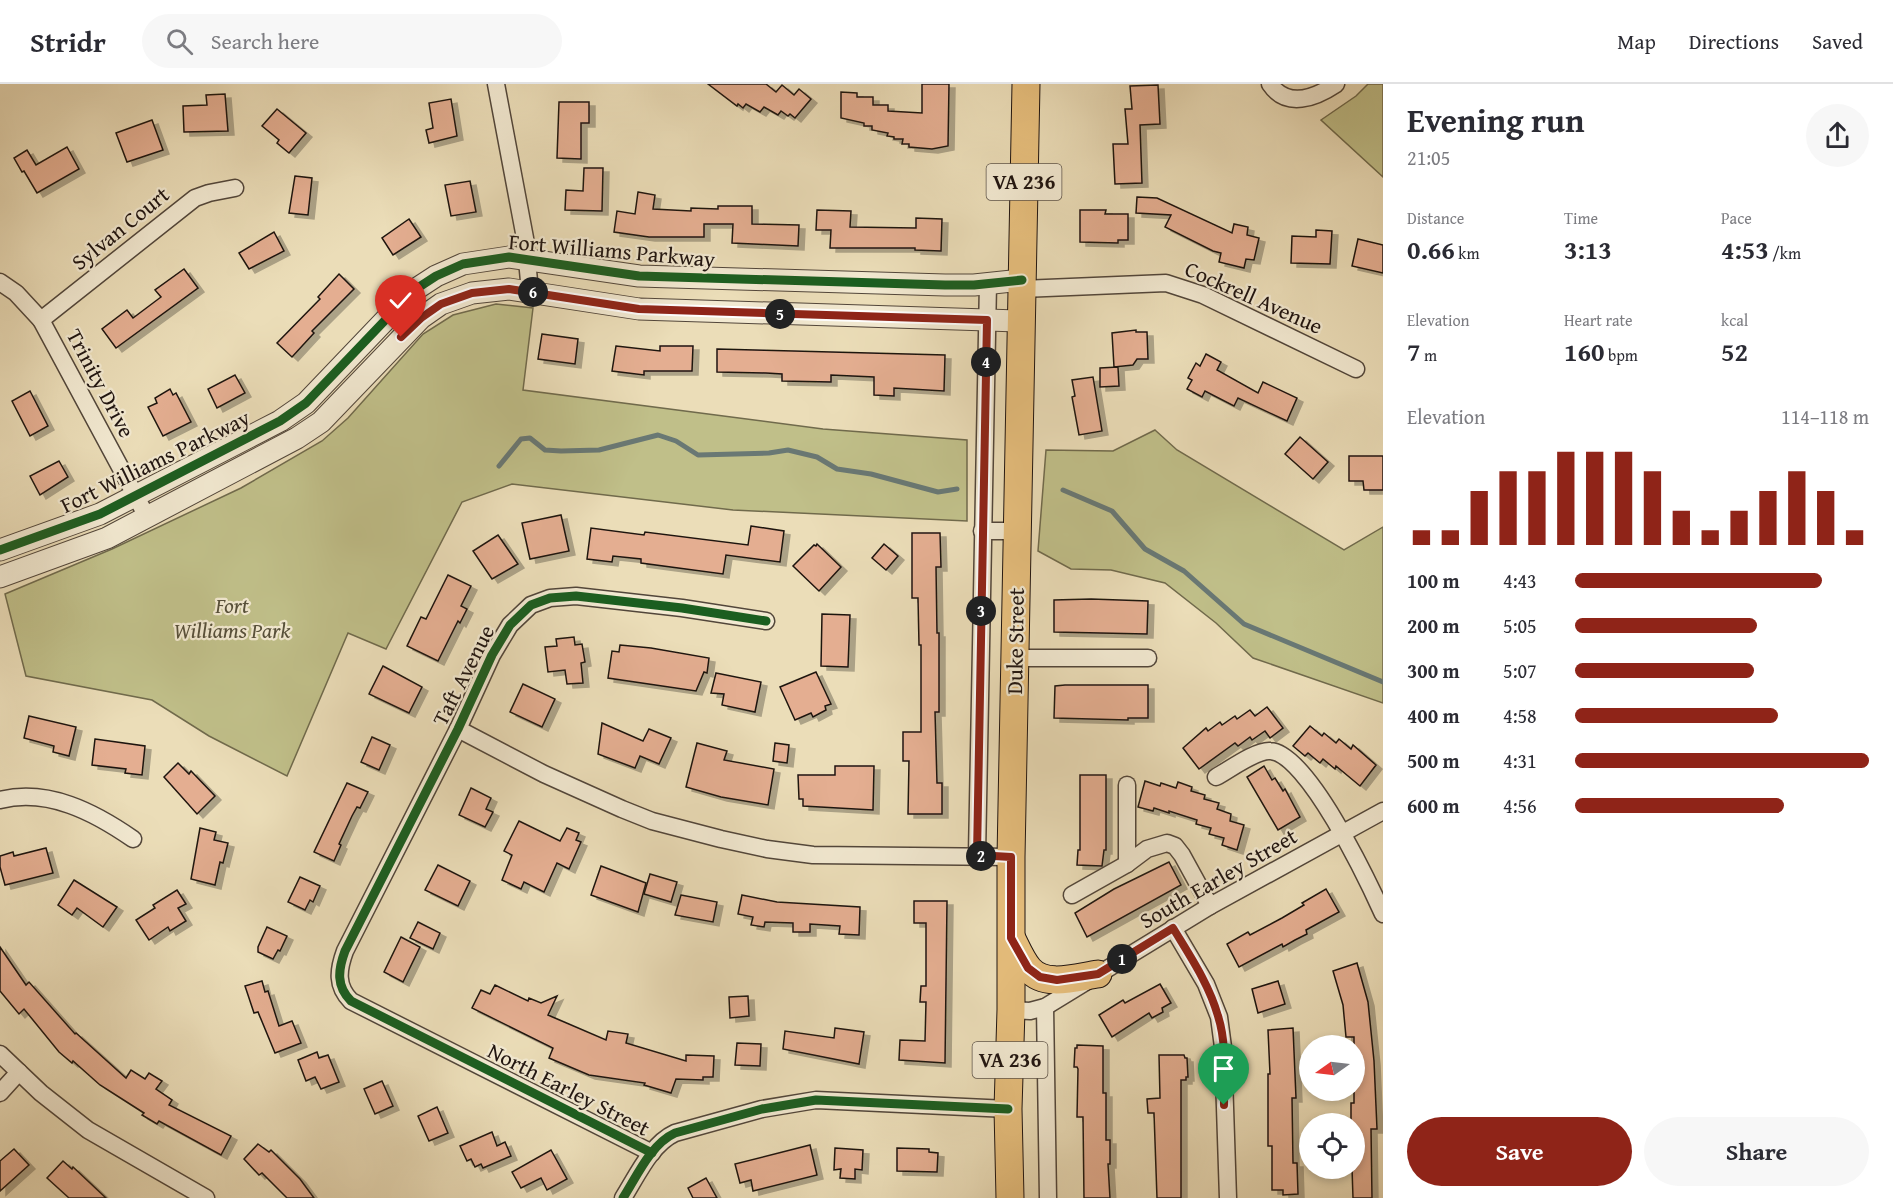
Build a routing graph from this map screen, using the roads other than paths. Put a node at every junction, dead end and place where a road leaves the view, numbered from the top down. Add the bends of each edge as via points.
1 (496, 84) edge
2 (1026, 84) edge
3 (1270, 84) edge
4 (1336, 84) edge
5 (235, 188) dead end
6 (527, 260) junction
7 (0, 282) edge
8 (988, 283) junction
9 (1022, 285) junction
10 (530, 292) junction
11 (41, 320) junction
12 (987, 320) junction
13 (1021, 321) junction
14 (1356, 369) dead end
15 (137, 496) junction
16 (147, 517) junction
17 (982, 531) junction
18 (1017, 531) junction
19 (0, 550) edge
20 (0, 577) edge
21 (766, 621) dead end
22 (1015, 658) junction
23 (1148, 658) dead end
24 (458, 729) junction
25 (1216, 777) dead end
26 (1127, 785) dead end
27 (0, 800) edge
28 (1383, 811) edge
29 (1343, 833) junction
30 (133, 838) dead end
31 (977, 855) junction
32 (1011, 857) junction
33 (1127, 864) junction
34 (1072, 895) dead end
35 (1210, 906) junction
36 (1383, 914) edge
37 (1173, 928) junction
38 (1011, 938) junction
39 (1098, 974) junction
40 (339, 983) joint
41 (1045, 1007) junction
42 (1011, 1010) junction
43 (0, 1054) edge
44 (19, 1072) junction
45 (0, 1093) edge
46 (1008, 1109) junction
47 (652, 1153) junction
48 (206, 1198) edge
49 (623, 1198) edge
50 (1010, 1198) edge
51 (1048, 1198) edge
52 (1228, 1198) edge

1 - 6 street
2 - 9 main road, Duke Street / VA 236
3 - 4 street via 1284,98 1306,99
5 - 11 street, Sylvan Court via 195,198
6 - 8 street, Fort Williams Parkway via 639,276
6 - 10 street
6 - 15 street, Fort Williams Parkway via 509,257 463,264 436,276 392,311 306,403 280,421
7 - 11 street, Trinity Drive
8 - 9 street, Fort Williams Parkway
8 - 12 street
9 - 13 main road, Duke Street / VA 236
9 - 14 street, Cockrell Avenue via 1166,283 1203,295
10 - 12 street, Fort Williams Parkway via 639,309
10 - 16 street, Fort Williams Parkway via 509,289 472,293 441,304 401,337 321,422
11 - 15 street, Trinity Drive
12 - 13 street, Fort Williams Parkway
12 - 17 street
13 - 18 main road, Duke Street / VA 236
15 - 16 street, Trinity Drive
15 - 19 street, Fort Williams Parkway
16 - 20 street, Fort Williams Parkway via 107,538
17 - 18 street
17 - 31 street
18 - 22 main road, Duke Street / VA 236
21 - 24 street, Taft Avenue via 617,600 550,597 531,605 502,636
22 - 23 street
22 - 32 main road, Duke Street / VA 236
24 - 31 street via 622,809 721,839 813,855
24 - 40 street, Taft Avenue via 345,951
25 - 29 street via 1272,750 1305,775
26 - 33 street
27 - 30 street via 61,800
28 - 29 street, South Earley Street
29 - 35 street, South Earley Street
29 - 36 street
31 - 32 street
32 - 38 main road, Duke Street / VA 236
33 - 34 street
33 - 35 street via 1147,849 1167,843 1175,846
35 - 37 street, South Earley Street
37 - 39 street, South Earley Street
37 - 52 street via 1206,984 1219,1017
38 - 39 main road via 1028,968 1040,977 1057,980
38 - 42 main road, Duke Street / VA 236
39 - 41 street, South Earley Street
40 - 47 street, North Earley Street via 343,993 362,1008
41 - 42 street, South Earley Street
41 - 51 street
42 - 46 main road, Duke Street / VA 236
43 - 44 street
44 - 45 street
44 - 48 street via 88,1130
46 - 47 street, North Earley Street via 816,1100 762,1109 675,1133
46 - 50 main road, Duke Street / VA 236
47 - 49 street

